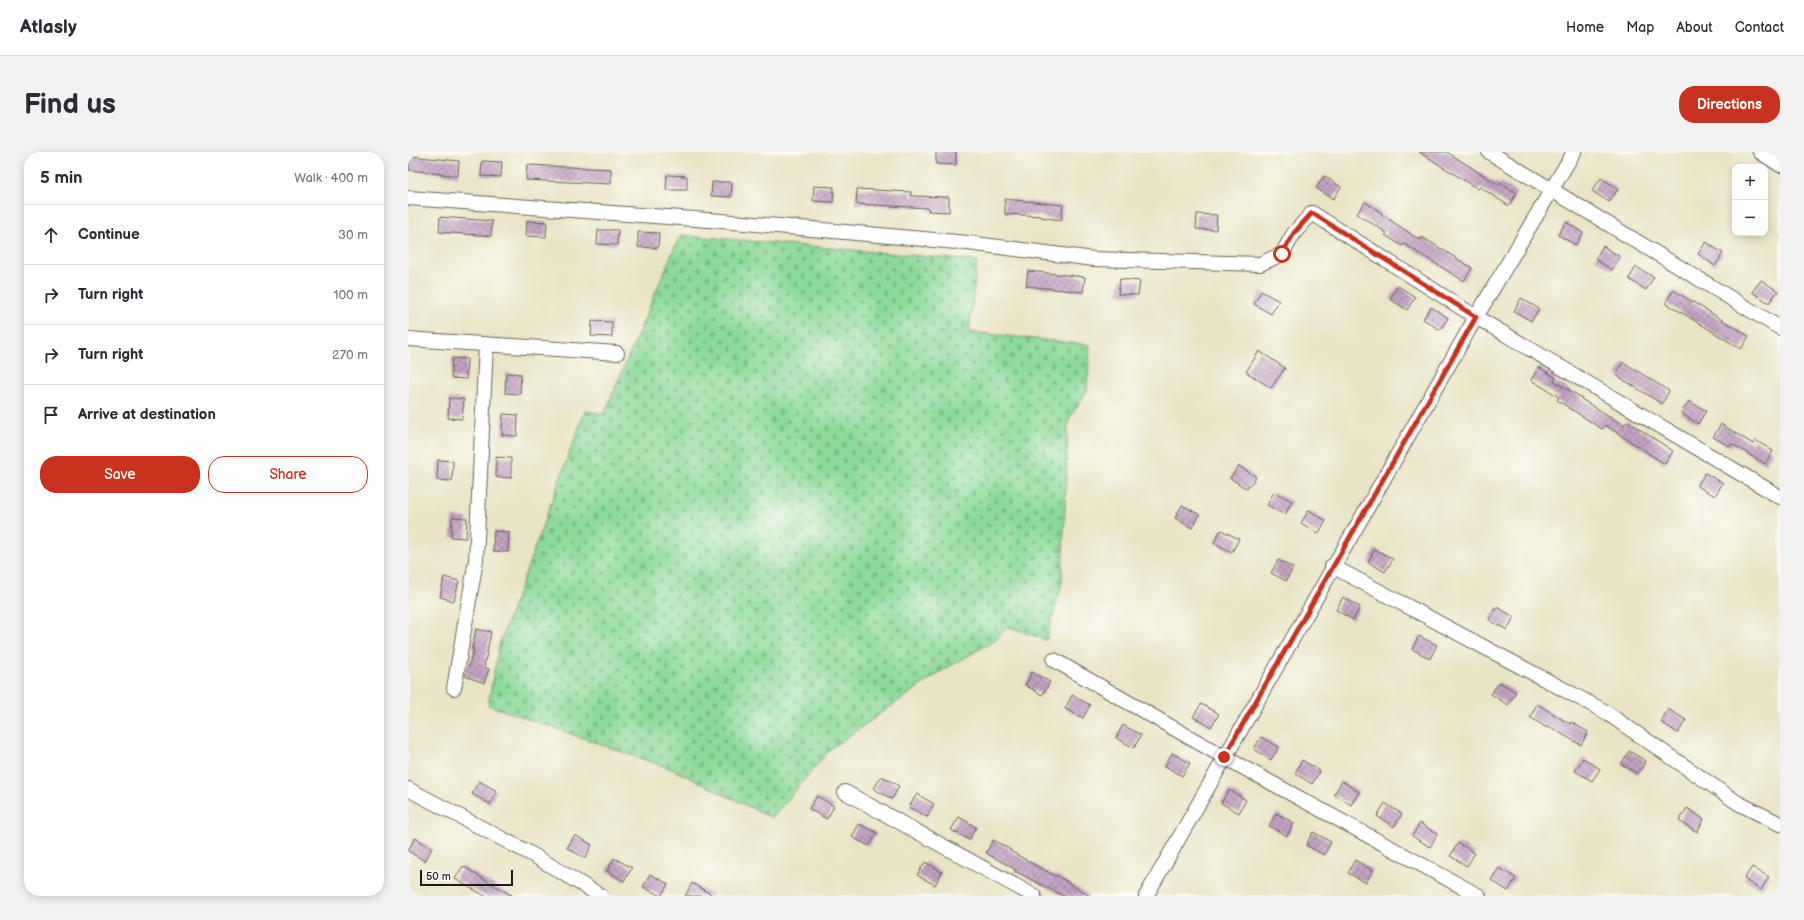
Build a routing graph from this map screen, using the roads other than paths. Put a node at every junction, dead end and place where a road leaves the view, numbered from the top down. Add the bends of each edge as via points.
1 (1489, 152) edge
2 (1574, 152) edge
3 (1760, 152) edge
4 (1780, 164) edge
5 (1552, 189) junction
6 (408, 198) edge
7 (1476, 317) junction
8 (1780, 328) edge
9 (408, 339) edge
10 (486, 344) junction
11 (617, 352) dead end
12 (1780, 497) edge
13 (1332, 566) junction
14 (1054, 660) dead end
15 (454, 688) dead end
16 (1224, 757) junction
17 (408, 789) edge
18 (845, 792) dead end
19 (1780, 824) edge
20 (601, 896) edge
21 (1034, 896) edge
22 (1146, 896) edge
23 (1479, 896) edge

1 - 5 street
2 - 5 street
3 - 4 street
5 - 7 street
5 - 8 street
6 - 7 street via 722,221 968,243 1094,259 1260,264 1282,254 1294,233 1312,213
7 - 12 street
7 - 13 street
9 - 10 street
10 - 11 street
10 - 15 street via 476,560
13 - 16 street
13 - 19 street via 1604,711 1738,803
14 - 16 street
16 - 22 street
16 - 23 street
17 - 20 street via 533,855
18 - 21 street

